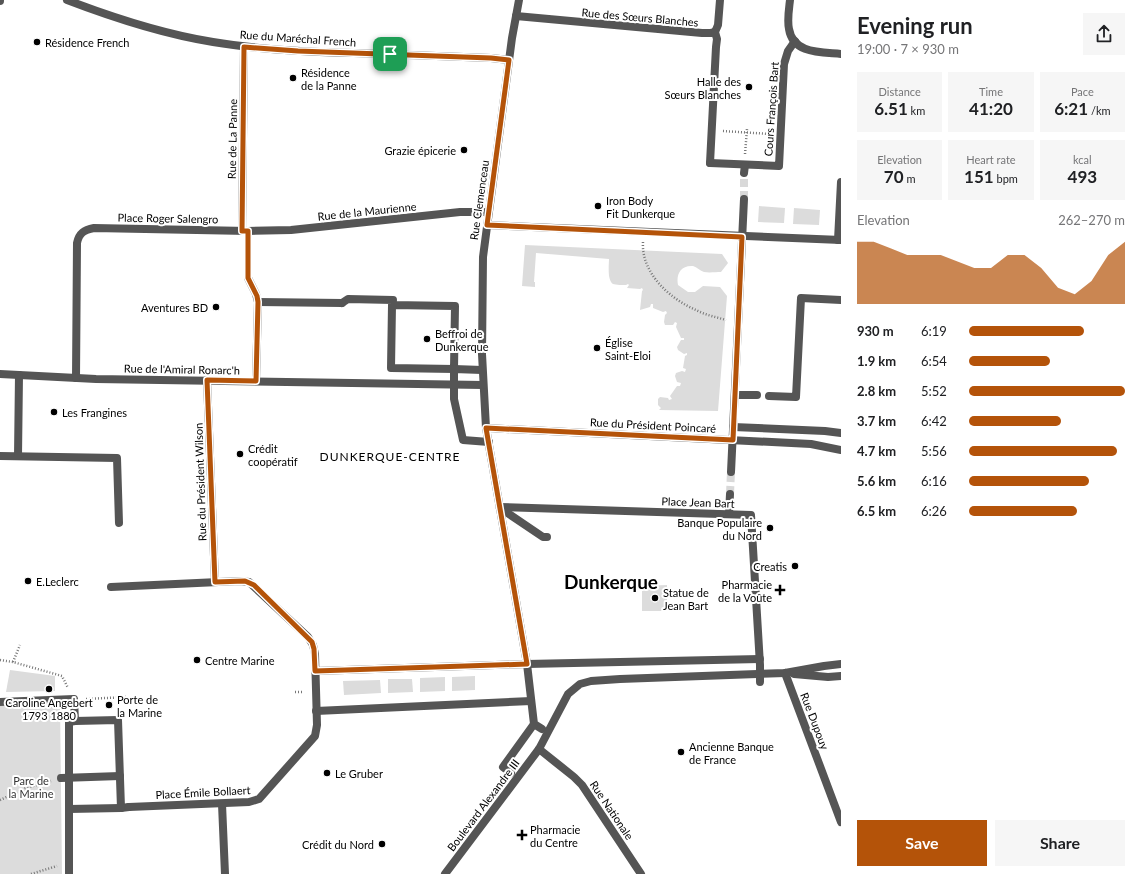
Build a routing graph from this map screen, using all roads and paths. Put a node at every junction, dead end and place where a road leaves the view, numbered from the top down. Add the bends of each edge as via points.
1 (67, 0) edge
2 (519, 0) edge
3 (720, 0) edge
4 (790, 0) edge
5 (516, 16) junction
6 (715, 32) junction
7 (795, 41) junction
8 (244, 47) junction
9 (841, 54) edge
10 (509, 60) junction
11 (712, 131) junction
12 (747, 131) junction
13 (766, 134) dead end
14 (746, 150) dead end
15 (841, 182) edge
16 (744, 199) tunnel mouth
17 (489, 212) junction
18 (487, 225) junction
19 (245, 231) junction
20 (643, 232) junction
21 (742, 237) junction
22 (839, 240) edge
23 (841, 300) edge
24 (258, 302) junction
25 (392, 305) junction
26 (738, 325) junction
27 (454, 369) junction
28 (482, 370) junction
29 (0, 374) edge
30 (19, 375) junction
31 (76, 378) junction
32 (207, 380) junction
33 (256, 381) junction
34 (454, 385) junction
35 (483, 385) junction
36 (735, 395) junction
37 (758, 395) dead end
38 (769, 396) dead end
39 (733, 427) junction
40 (486, 428) junction
41 (841, 433) edge
42 (733, 440) junction
43 (489, 442) junction
44 (841, 450) edge
45 (0, 456) edge
46 (18, 456) junction
47 (731, 472) tunnel mouth
48 (730, 494) tunnel mouth
49 (500, 507) junction
50 (729, 514) junction
51 (119, 523) dead end
52 (547, 537) dead end
53 (215, 582) junction
54 (111, 587) dead end
55 (20, 645) dead end
56 (760, 659) junction
57 (0, 660) edge
58 (13, 662) junction
59 (527, 664) junction
60 (841, 664) edge
61 (315, 671) junction
62 (785, 673) junction
63 (841, 676) edge
64 (760, 678) junction
65 (127, 697) dead end
66 (74, 699) junction
67 (532, 701) junction
68 (0, 702) edge
69 (316, 711) junction
70 (75, 721) junction
71 (534, 724) junction
72 (542, 729) dead end
73 (539, 749) junction
74 (511, 773) dead end
75 (120, 776) junction
76 (65, 778) junction
77 (0, 800) edge
78 (222, 804) junction
79 (125, 808) junction
80 (69, 809) junction
81 (841, 822) edge
82 (69, 862) junction
83 (31, 874) edge
84 (69, 874) edge
85 (225, 874) edge
86 (445, 874) edge
87 (641, 874) edge

1 - 8 street, Rue du Maréchal French via 153,29
2 - 5 street, Rue Clemenceau
3 - 6 street, Cours François Bart
4 - 7 street via 789,30
5 - 6 street, Rue des Sœurs Blanches via 702,33
5 - 10 street, Rue Clemenceau
6 - 11 street, Cours François Bart via 717,42
7 - 9 street via 808,50
7 - 11 street, Cours François Bart via 788,51 784,64 779,166 745,169 710,163
8 - 10 street, Rue du Maréchal French
8 - 19 street, Rue de La Panne
10 - 17 street, Rue Clemenceau
11 - 12 path
12 - 13 path
12 - 14 path
15 - 22 street
16 - 21 street
17 - 18 street, Rue Clemenceau
17 - 19 street, Rue de la Maurienne via 460,212 291,230
18 - 20 street
18 - 28 street, Rue Clemenceau via 481,318
19 - 24 street via 248,278
19 - 31 street, Place Roger Salengro via 94,228 79,235
20 - 21 street
20 - 26 path via 643,253 648,268 666,291 694,310
21 - 22 street
21 - 26 street
23 - 38 street via 801,298 796,397
24 - 25 street via 342,303 348,299 393,300
24 - 33 street
25 - 27 street via 455,306
25 - 27 street via 391,368
26 - 36 street
27 - 28 street
27 - 34 street
28 - 35 street, Rue Clemenceau
29 - 30 street, Rue de l'Amiral Ronarc'h
30 - 31 street, Rue de l'Amiral Ronarc'h
30 - 46 street
31 - 32 street, Rue de l'Amiral Ronarc'h
32 - 33 street, Rue de l'Amiral Ronarc'h
32 - 53 street, Rue du Président Wilson
33 - 34 street, Rue de l'Amiral Ronarc'h
34 - 35 street, Rue de l'Amiral Ronarc'h
34 - 43 street via 454,399 463,440
35 - 40 street, Rue Clemenceau
36 - 37 street
36 - 39 street
39 - 41 street
39 - 42 street
40 - 42 street, Rue du Président Poincaré
40 - 43 street
42 - 44 street, Rue du Président Poincaré via 818,444
42 - 47 street
43 - 49 street
45 - 46 street
46 - 51 street via 117,458
48 - 50 street
49 - 50 street, Place Jean Bart
49 - 52 street via 542,537
49 - 59 street
50 - 56 street, Place Jean Bart via 751,515
53 - 54 street, Place Émile Bollaert
53 - 61 street, Place Émile Bollaert via 245,581 254,585 312,642
55 - 58 path
56 - 59 street
56 - 64 street, Place Jean Bart
57 - 58 path
58 - 66 path via 62,676
59 - 61 street
59 - 67 street
60 - 62 street
61 - 69 street, Place Émile Bollaert
62 - 63 street
62 - 64 street
62 - 81 street, Rue Dupouy
64 - 73 street via 620,679 584,683 568,694
65 - 66 path
66 - 68 street
66 - 70 street
67 - 69 street
67 - 71 street
69 - 78 street, Place Émile Bollaert via 315,736 259,799 252,802
70 - 75 street via 118,720
70 - 76 street via 69,722
71 - 72 street
71 - 74 street via 503,767
73 - 86 street, Boulevard Alexandre III
73 - 87 street, Rue Nationale via 582,785
75 - 76 street
75 - 79 street
76 - 77 path via 26,788
76 - 80 street
78 - 79 street, Place Émile Bollaert
78 - 85 street
79 - 80 street, Place Émile Bollaert
80 - 82 street
82 - 83 path
82 - 84 street

